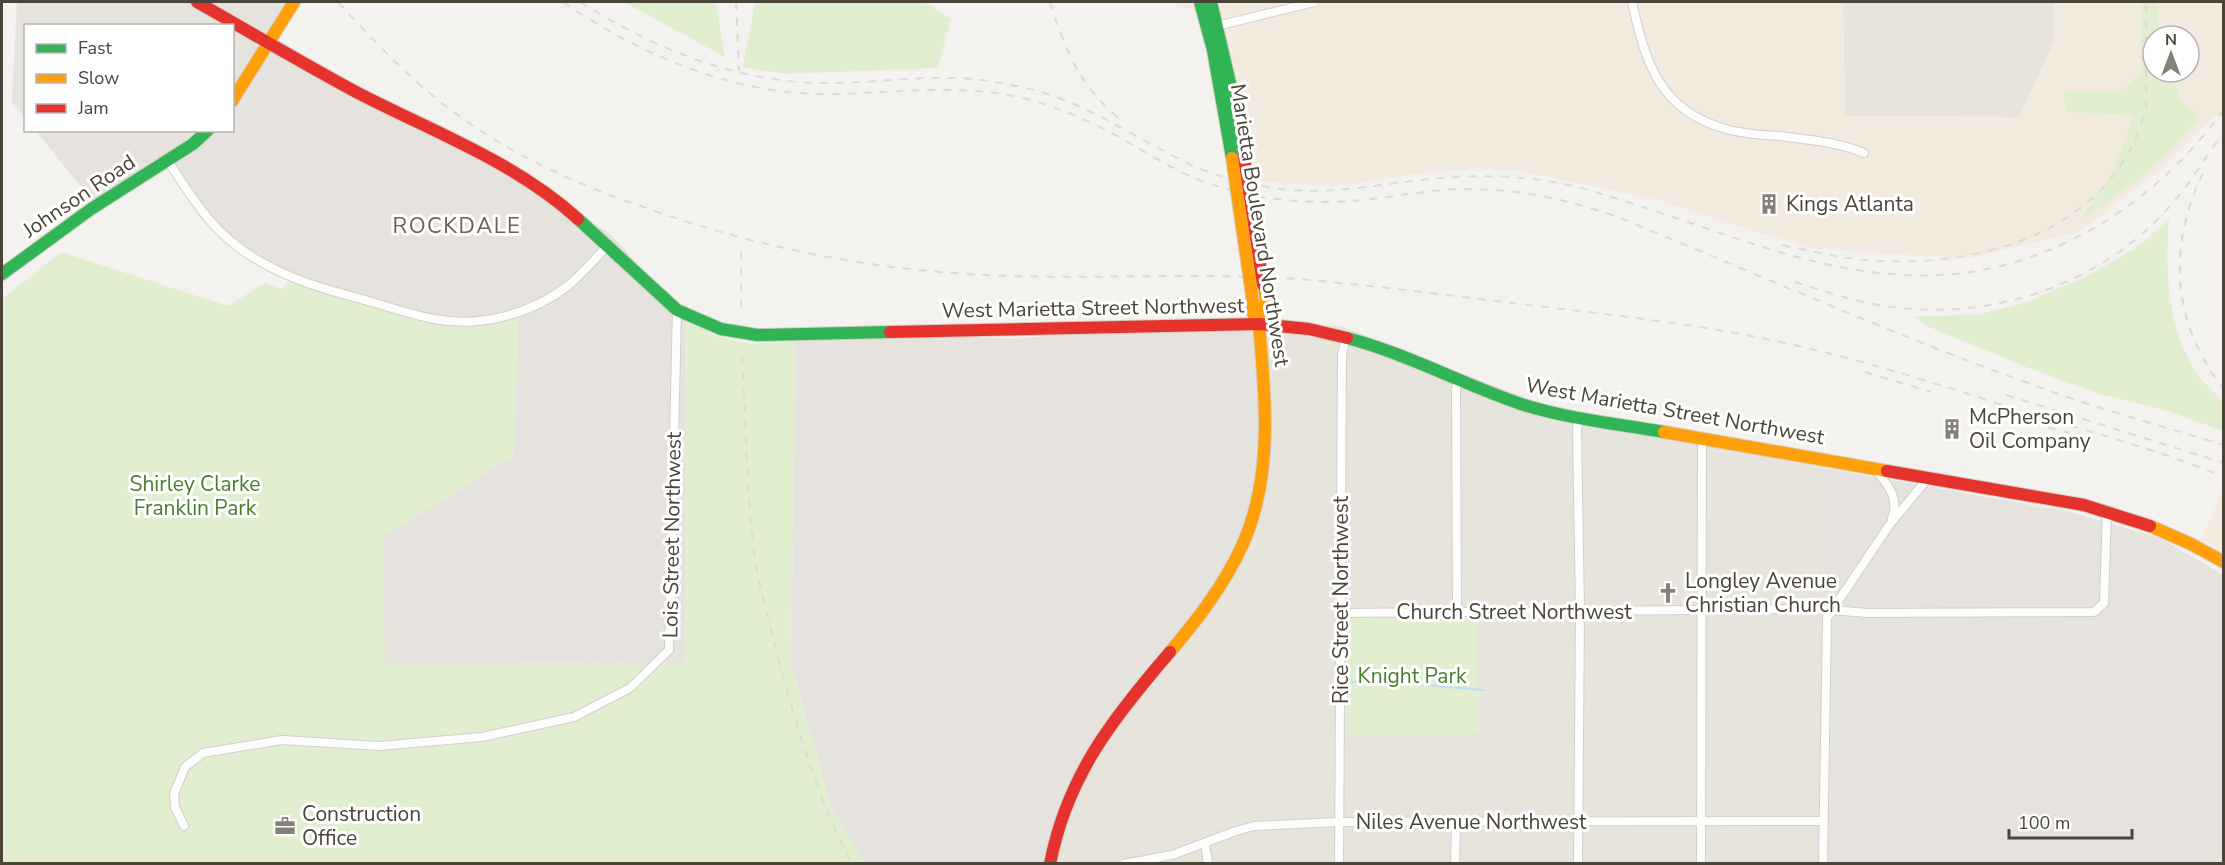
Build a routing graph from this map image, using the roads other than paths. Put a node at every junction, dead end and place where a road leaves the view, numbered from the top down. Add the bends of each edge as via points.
1 (197, 2) edge
2 (1200, 2) edge
3 (1211, 2) edge
4 (1310, 2) edge
5 (1632, 2) edge
6 (292, 4) edge
7 (1213, 27) junction
8 (269, 43) junction
9 (234, 98) edge
10 (206, 132) edge
11 (1864, 153) dead end
12 (168, 160) junction
13 (608, 245) junction
14 (2, 274) edge
15 (677, 310) junction
16 (1259, 324) junction
17 (1346, 337) junction
18 (1458, 379) junction
19 (1580, 417) junction
20 (1702, 438) junction
21 (1874, 467) junction
22 (1929, 477) junction
23 (2107, 511) junction
24 (1890, 524) junction
25 (2223, 562) edge
26 (1702, 610) junction
27 (1580, 611) junction
28 (1830, 611) junction
29 (1457, 612) junction
30 (1341, 613) junction
31 (1701, 821) junction
32 (1824, 821) junction
33 (1339, 822) junction
34 (1456, 822) junction
35 (1578, 822) junction
36 (184, 826) dead end
37 (1205, 843) junction
38 (1050, 864) edge
39 (1124, 864) edge
40 (1208, 864) edge
41 (1339, 864) edge
42 (1455, 864) edge
43 (1578, 864) edge
44 (1701, 864) edge
45 (1823, 864) edge

1 - 8 street, West Marietta Street Northwest
2 - 7 street
3 - 7 street
4 - 7 street
5 - 11 street via 1652,71 1670,95 1692,114 1727,130 1829,141
6 - 8 street
7 - 16 street, Marietta Boulevard Northwest, bridge via 1232,87 1238,158 1263,285 1253,314
8 - 9 street
8 - 13 street, West Marietta Street Northwest via 509,170 565,207
10 - 12 street, Johnson Road
12 - 13 street via 213,224 263,265 308,285 433,319 482,321 528,309 570,284
12 - 14 street, Johnson Road via 91,209
13 - 15 street, West Marietta Street Northwest
15 - 16 street, West Marietta Street Northwest via 721,329 757,335
15 - 36 street, Lois Street Northwest via 669,650 630,688 574,717 482,737 379,746 282,740 203,753 185,767 174,794
16 - 17 street, West Marietta Street Northwest
16 - 38 street, Marietta Boulevard Northwest via 1265,427 1254,515 1213,600 1112,722 1085,763 1060,822
17 - 18 street, West Marietta Street Northwest via 1392,351
17 - 30 street, Rice Street Northwest via 1342,355
18 - 19 street, West Marietta Street Northwest via 1520,404
18 - 29 street
19 - 20 street, West Marietta Street Northwest
19 - 27 street
20 - 21 street, West Marietta Street Northwest
20 - 26 street
21 - 22 street, West Marietta Street Northwest
21 - 24 street via 1895,499
22 - 23 street, West Marietta Street Northwest
22 - 24 street
23 - 25 street, West Marietta Street Northwest via 2171,535
23 - 28 street, Church Street Northwest via 2105,594 2094,612
24 - 28 street
26 - 27 street, Church Street Northwest
26 - 28 street, Church Street Northwest
26 - 31 street
27 - 29 street, Church Street Northwest
27 - 35 street
28 - 32 street via 1826,635
29 - 30 street, Church Street Northwest
30 - 33 street, Rice Street Northwest
31 - 32 street, Niles Avenue Northwest
31 - 35 street, Niles Avenue Northwest
31 - 44 street
32 - 45 street
33 - 34 street, Niles Avenue Northwest
33 - 37 street, Niles Avenue Northwest via 1254,826
33 - 41 street, Rice Street Northwest
34 - 35 street, Niles Avenue Northwest
34 - 42 street
35 - 43 street
37 - 39 street, Niles Avenue Northwest via 1172,855
37 - 40 street

